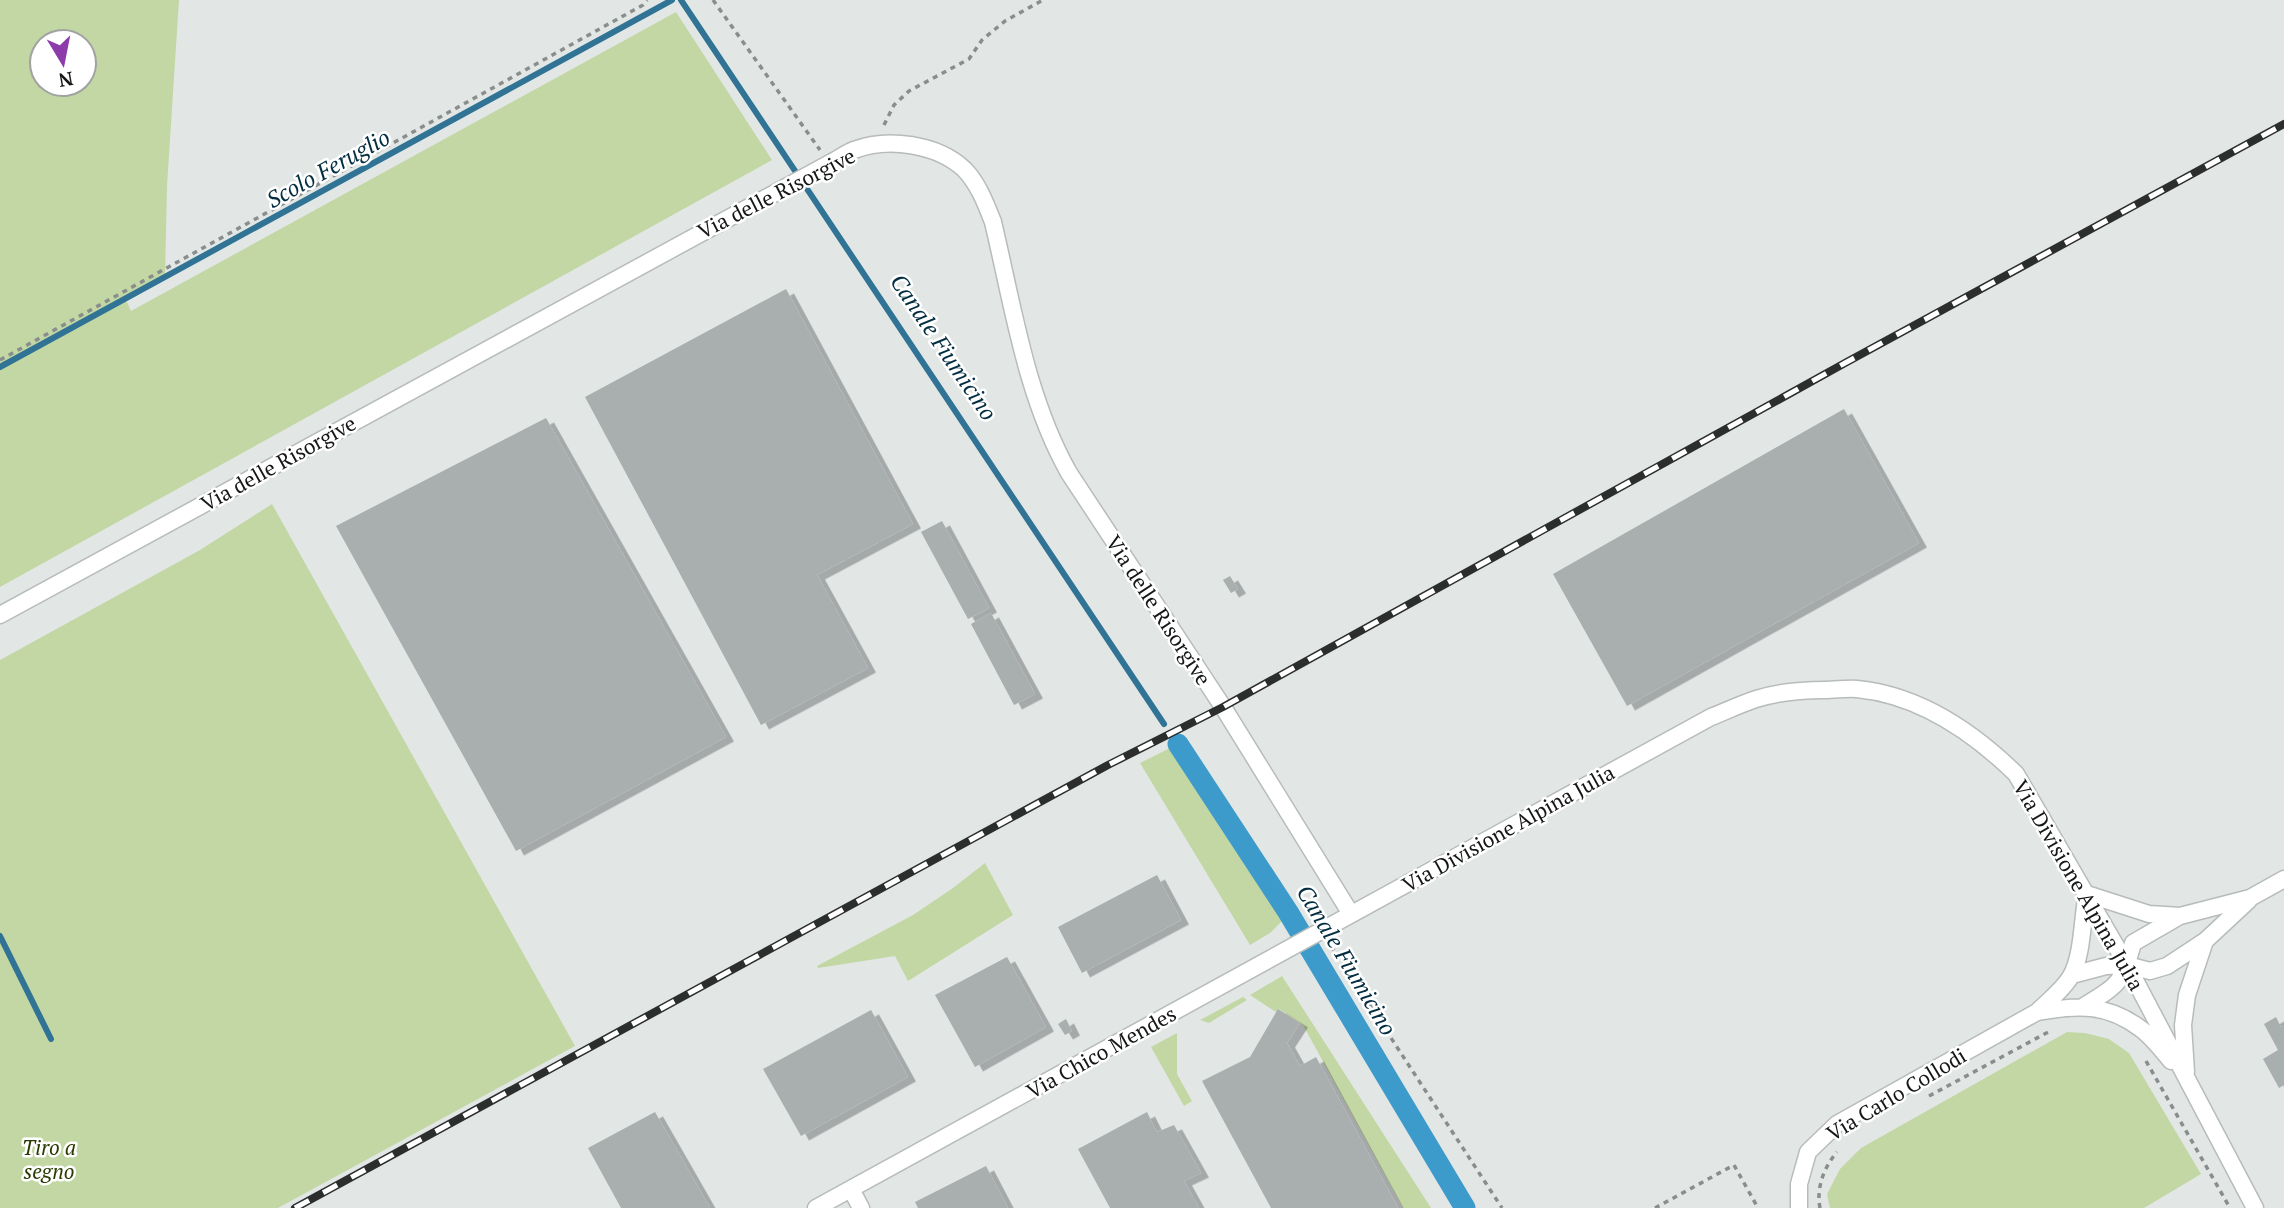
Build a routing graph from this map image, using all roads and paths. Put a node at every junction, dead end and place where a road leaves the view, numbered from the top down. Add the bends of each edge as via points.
1 (647, 0) edge
2 (713, 0) edge
3 (1043, 0) edge
4 (882, 144) junction
5 (825, 166) junction
6 (0, 360) edge
7 (0, 615) edge
8 (2284, 879) edge
9 (2087, 894) junction
10 (2250, 898) junction
11 (1351, 914) junction
12 (2180, 916) junction
13 (1321, 932) junction
14 (2205, 941) junction
15 (2127, 965) junction
16 (2072, 975) junction
17 (2084, 1006) junction
18 (2037, 1012) junction
19 (2052, 1030) dead end
20 (2145, 1059) dead end
21 (2187, 1078) junction
22 (1923, 1099) dead end
23 (1840, 1147) dead end
24 (851, 1189) junction
25 (816, 1208) edge
26 (861, 1208) edge
27 (1502, 1208) edge
28 (1655, 1208) edge
29 (1758, 1208) edge
30 (1799, 1208) edge
31 (1820, 1208) edge
32 (2230, 1208) edge
33 (2255, 1208) edge

1 - 6 path
2 - 5 path
3 - 4 path via 1004,21 968,60 909,91 894,105 884,124
4 - 5 street, Via delle Risorgive via 855,150
4 - 11 street, Via delle Risorgive via 917,146 944,156 964,169 981,193 993,222 1039,410 1052,442
5 - 7 street, Via delle Risorgive
8 - 10 street
9 - 11 street, Via Divisione Alpina Julia via 2016,774 1965,730 1904,700 1858,689 1805,690 1758,699 1711,717
9 - 12 street via 2149,914
9 - 15 street, Via Divisione Alpina Julia
9 - 16 street, Via Carlo Collodi
10 - 12 street
10 - 14 street
11 - 13 street, Via Chico Mendes
12 - 15 street, Via Carlo Collodi via 2133,943
13 - 24 street, Via Chico Mendes
13 - 27 path
14 - 15 street via 2167,966 2150,971
14 - 21 street via 2183,1025
15 - 16 street
15 - 17 street, Via Carlo Collodi via 2116,986
15 - 21 street, Via Divisione Alpina Julia
16 - 18 street, Via Carlo Collodi
17 - 18 street, Via Carlo Collodi
17 - 21 street, Via Carlo Collodi via 2123,1017 2143,1030
18 - 30 street, Via Carlo Collodi via 1837,1124 1808,1152 1799,1184
19 - 22 path
20 - 32 path
21 - 33 street, Via Divisione Alpina Julia
23 - 31 path via 1820,1182
24 - 25 street, Via Chico Mendes
24 - 26 street
28 - 29 path via 1734,1165

